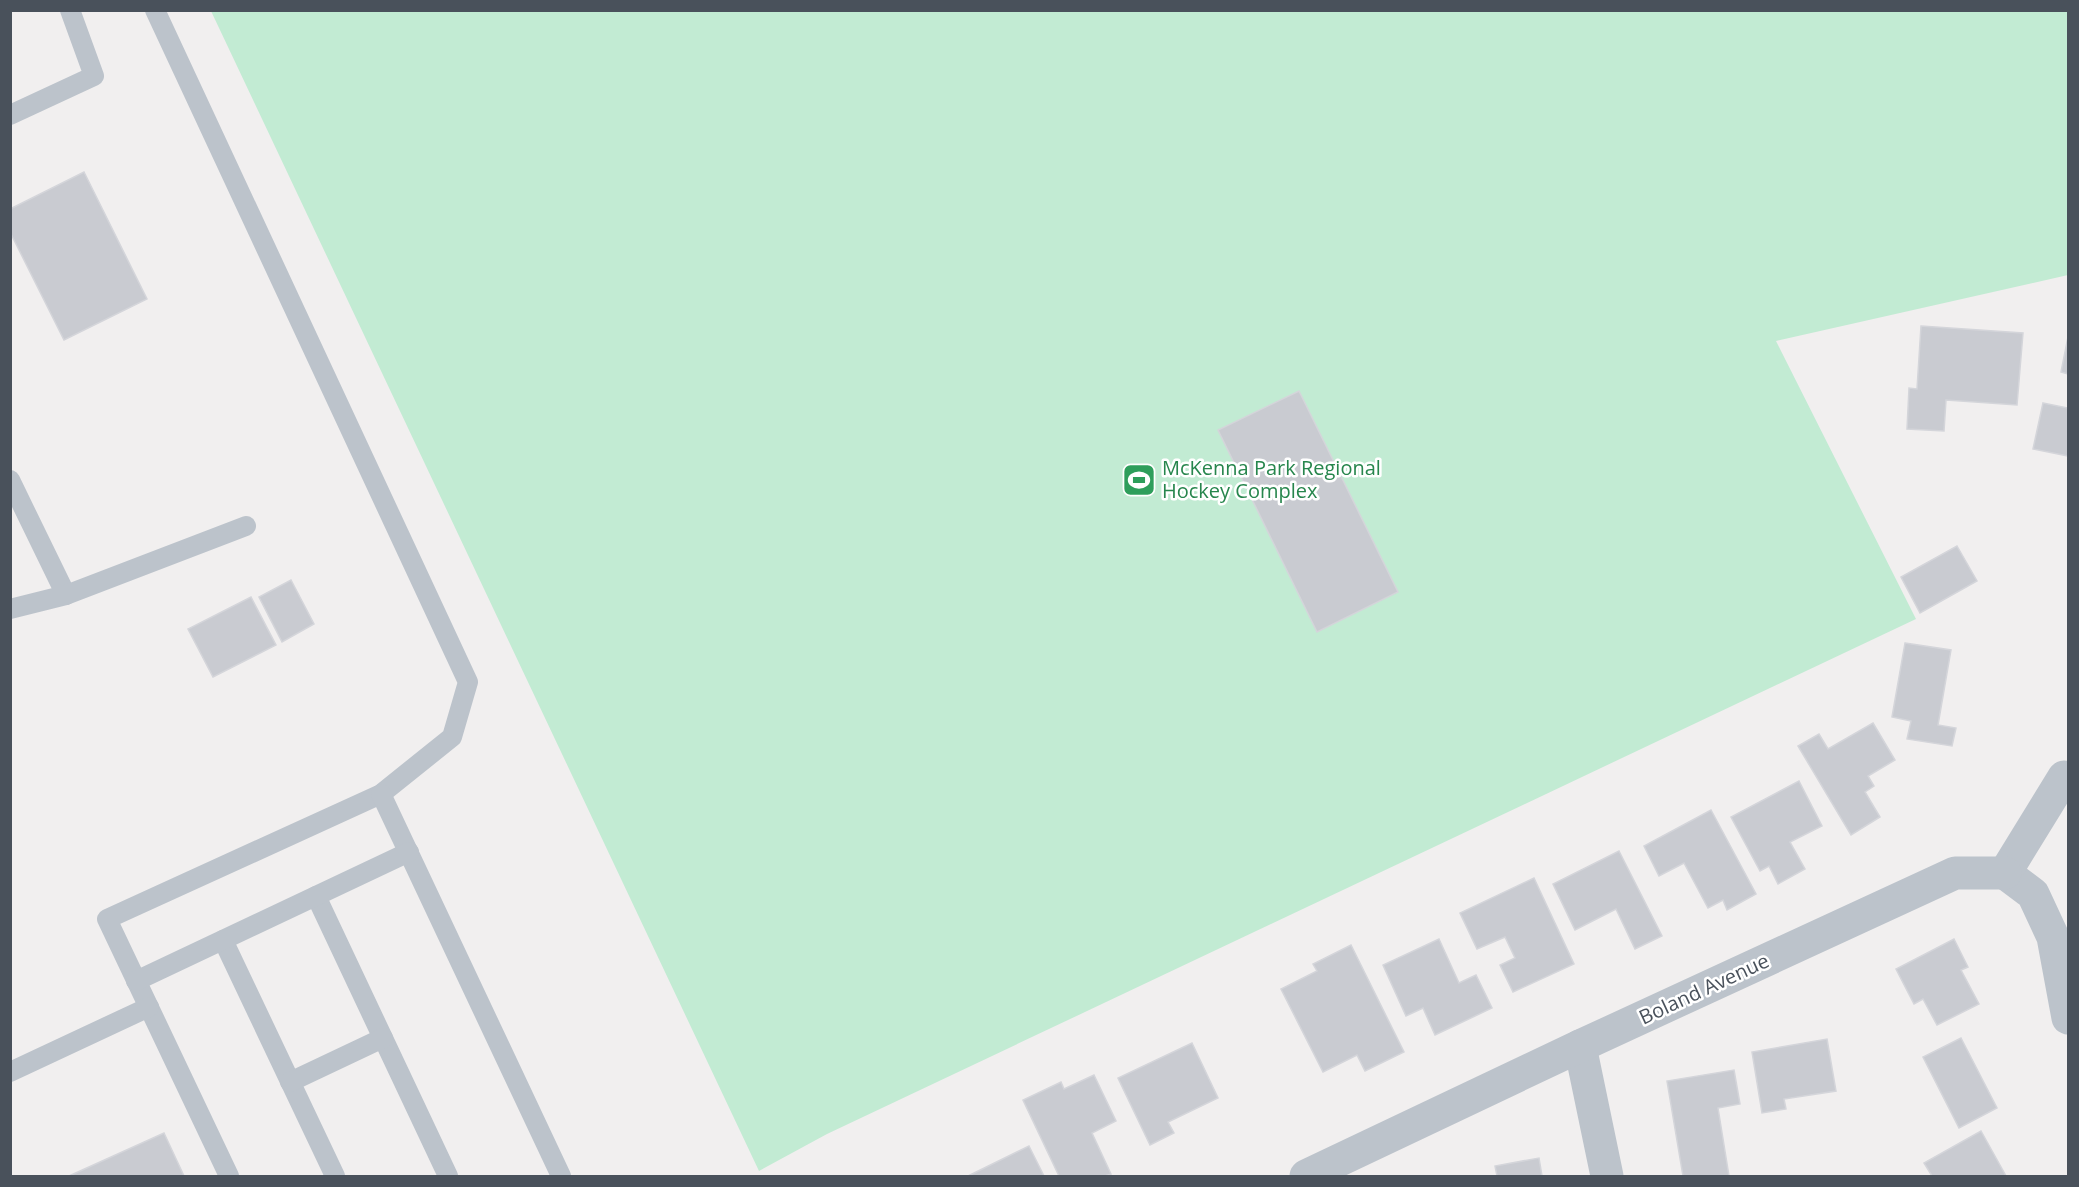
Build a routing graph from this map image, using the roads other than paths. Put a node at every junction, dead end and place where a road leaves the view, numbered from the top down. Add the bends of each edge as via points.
1 (70, 10) edge
2 (155, 10) edge
3 (10, 115) edge
4 (10, 480) edge
5 (246, 526) dead end
6 (66, 595) junction
7 (10, 609) edge
8 (2064, 777) dead end
9 (381, 794) junction
10 (409, 852) junction
11 (2005, 873) junction
12 (316, 896) junction
13 (224, 940) junction
14 (136, 981) junction
15 (149, 1007) junction
16 (2068, 1018) edge
17 (383, 1038) junction
18 (1580, 1046) junction
19 (10, 1072) edge
20 (290, 1082) junction
21 (229, 1176) edge
22 (335, 1176) edge
23 (448, 1176) edge
24 (561, 1176) edge
25 (1306, 1176) edge
26 (1607, 1176) edge

1 - 3 lane via 94,76
2 - 9 lane via 468,682 452,737
4 - 6 lane
5 - 6 lane
6 - 7 lane
8 - 11 street
9 - 10 lane
9 - 14 lane via 107,918
10 - 12 lane
10 - 24 lane
11 - 16 street via 2033,894 2053,937
11 - 18 street, Boland Avenue via 1955,873
12 - 13 lane
12 - 17 lane
13 - 14 lane
13 - 20 lane
14 - 15 lane
15 - 19 lane
15 - 21 lane
17 - 20 lane
17 - 23 lane
18 - 25 street, Boland Avenue
18 - 26 street
20 - 22 lane

